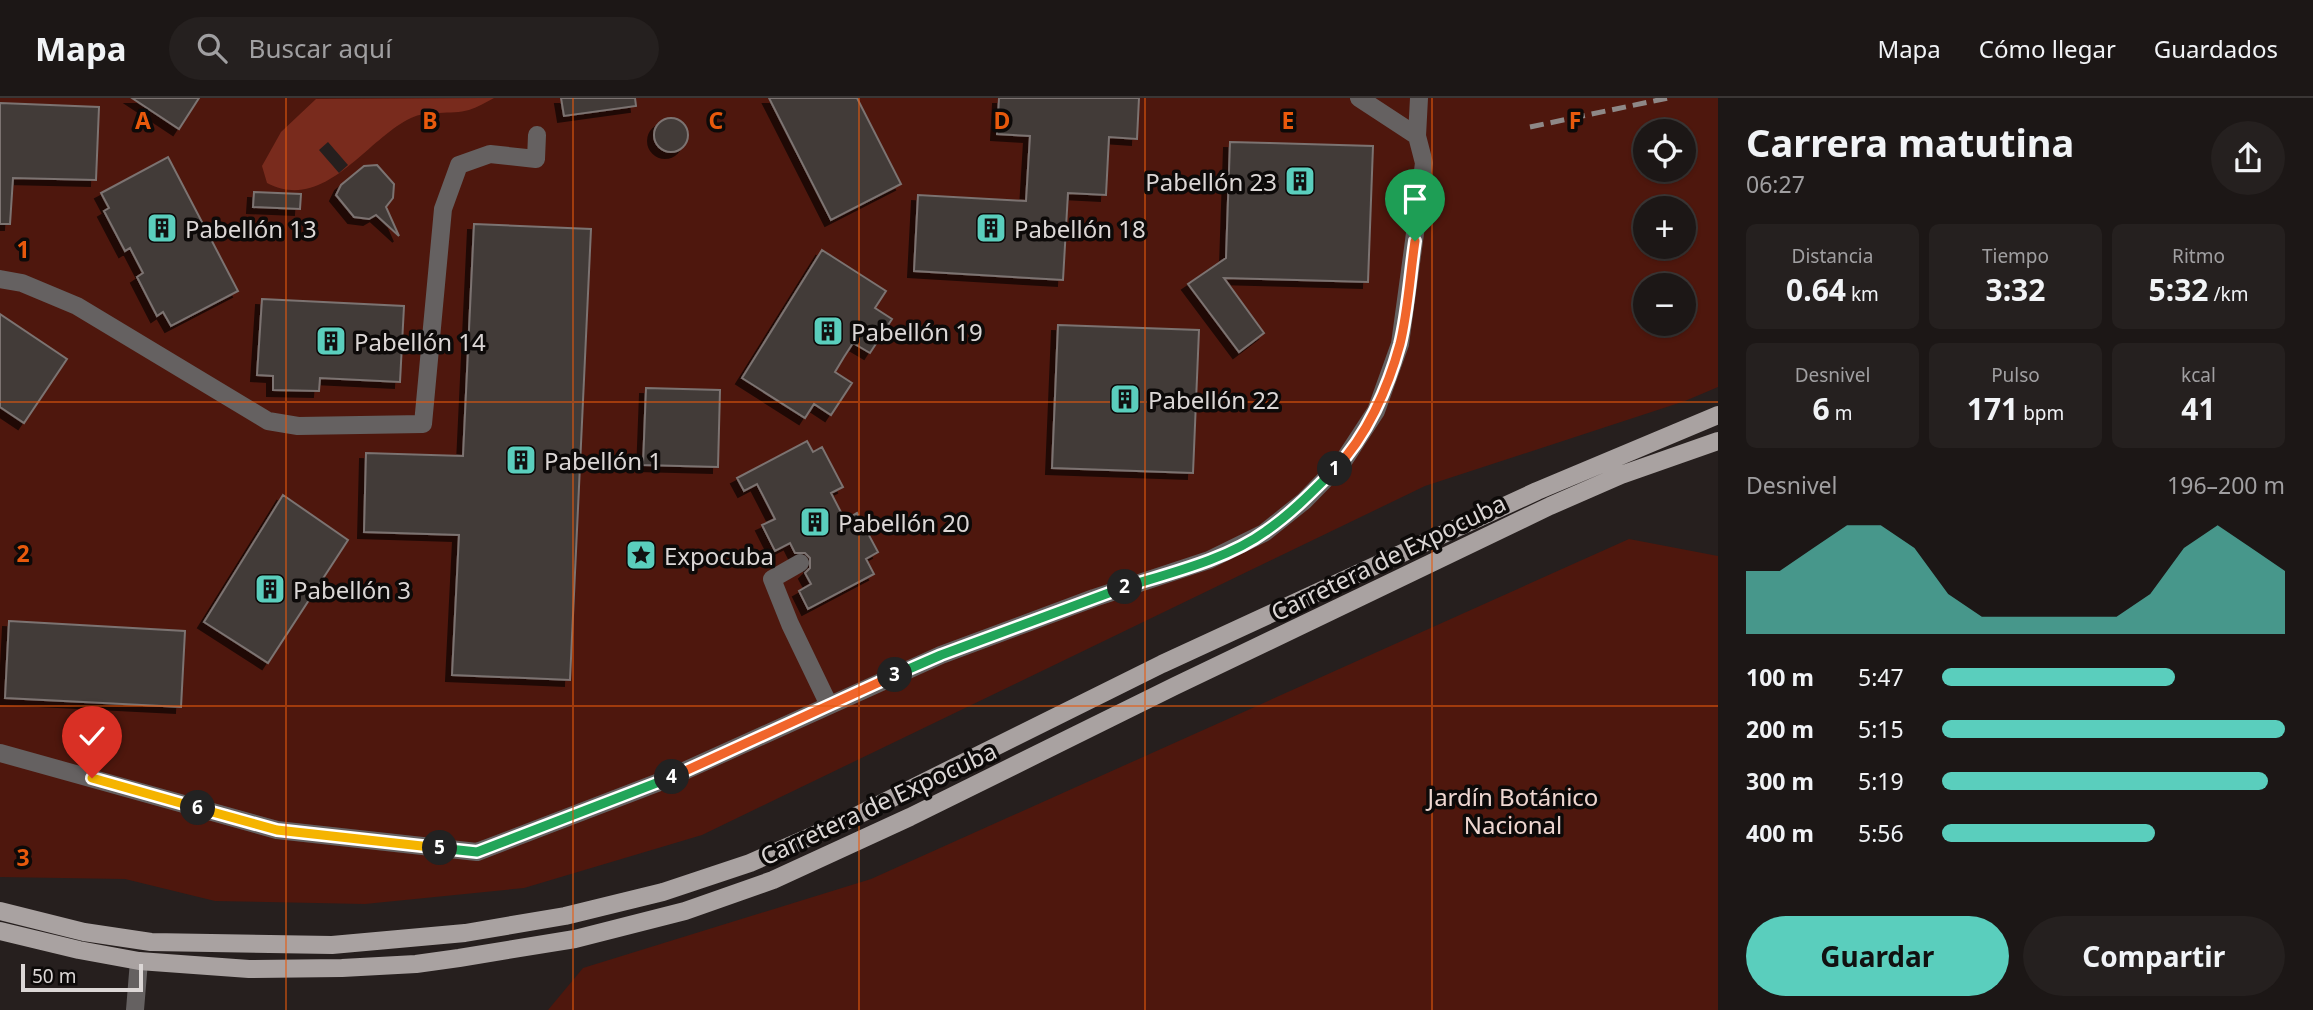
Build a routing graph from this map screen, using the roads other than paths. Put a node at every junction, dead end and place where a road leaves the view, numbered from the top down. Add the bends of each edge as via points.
1 (1359, 98) edge
2 (1419, 98) edge
3 (537, 135) dead end
4 (1417, 136) junction
5 (0, 279) edge
6 (1718, 415) edge
7 (1718, 440) edge
8 (800, 563) dead end
9 (829, 705) junction
10 (0, 752) edge
11 (0, 911) edge
12 (0, 931) edge
13 (139, 961) junction
14 (135, 1010) edge

1 - 4 street
2 - 4 street
3 - 5 street via 536,159 490,155 459,165 443,209 423,424 298,426 268,421 76,306 22,283
4 - 9 street via 1424,163 1400,344 1376,411 1344,460 1304,501 1265,533 1209,561 941,655
6 - 11 main road, Carretera de Expocuba via 1537,491 1225,635 842,822 750,863 663,892 565,916 465,933 332,945 151,942 84,932
7 - 13 main road, Carretera de Expocuba via 1550,506 910,817 773,880 685,911 575,939 416,964 248,969
8 - 9 street via 772,579
9 - 10 street via 662,781 477,852 277,830
12 - 13 main road, Carretera de Expocuba
13 - 14 street

